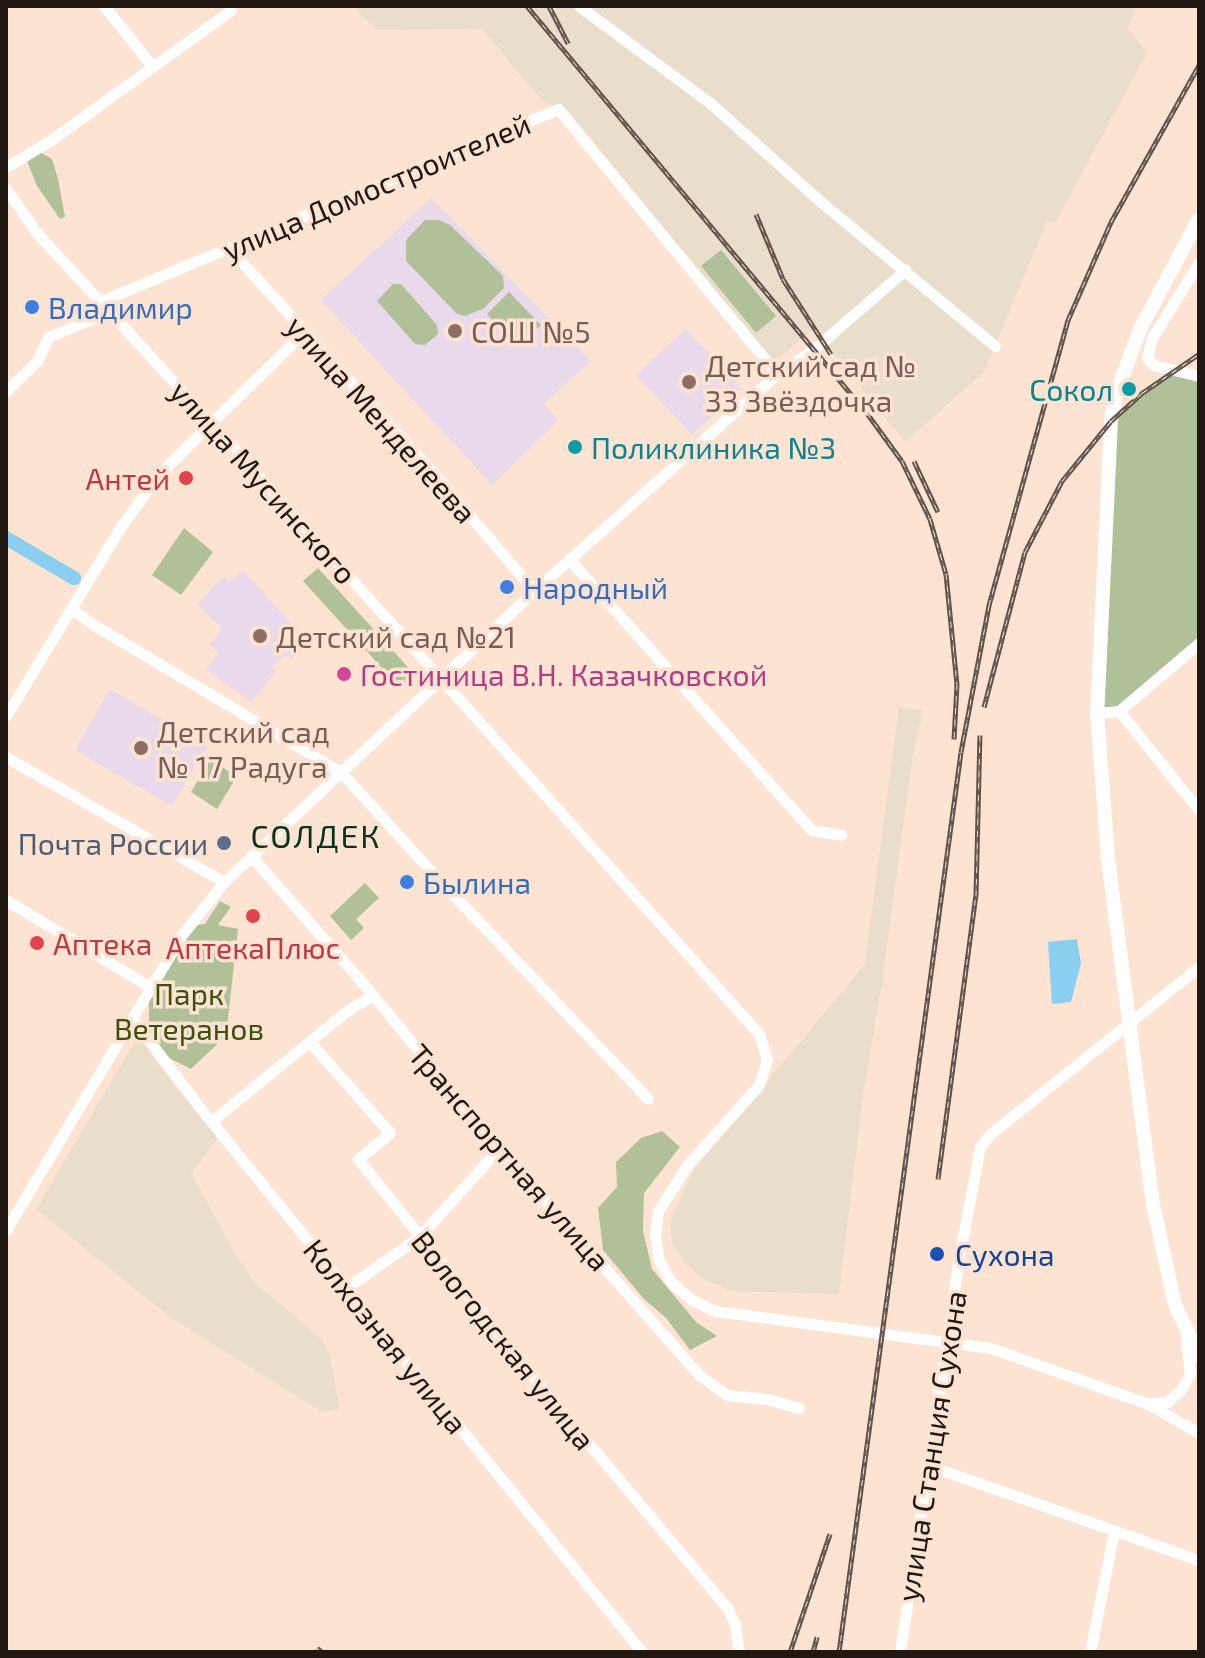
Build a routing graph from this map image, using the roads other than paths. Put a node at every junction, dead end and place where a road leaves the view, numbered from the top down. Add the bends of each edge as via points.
1 (104, 6) edge
2 (579, 6) edge
3 (231, 10) dead end
4 (153, 67) junction
5 (6, 167) edge
6 (6, 189) edge
7 (9, 202) edge
8 (1199, 219) edge
9 (229, 248) junction
10 (1199, 262) edge
11 (905, 270) junction
12 (99, 302) junction
13 (109, 312) junction
14 (304, 332) junction
15 (995, 346) dead end
16 (777, 374) junction
17 (1199, 376) edge
18 (6, 391) edge
19 (210, 421) junction
20 (570, 560) junction
21 (534, 591) junction
22 (72, 609) junction
23 (1199, 643) edge
24 (439, 677) junction
25 (1119, 711) junction
26 (1097, 713) junction
27 (6, 716) edge
28 (6, 757) edge
29 (341, 772) junction
30 (1199, 810) edge
31 (842, 835) dead end
32 (251, 856) junction
33 (224, 882) junction
34 (6, 900) edge
35 (1199, 967) edge
36 (150, 987) junction
37 (373, 995) junction
38 (132, 1018) junction
39 (1129, 1026) junction
40 (310, 1042) junction
41 (648, 1099) dead end
42 (213, 1120) junction
43 (499, 1148) junction
44 (6, 1230) edge
45 (419, 1237) junction
46 (346, 1288) junction
47 (1175, 1305) junction
48 (1199, 1356) edge
49 (1148, 1404) junction
50 (799, 1408) dead end
51 (1199, 1433) edge
52 (930, 1466) junction
53 (1114, 1531) junction
54 (1199, 1560) edge
55 (642, 1652) edge
56 (739, 1652) edge
57 (900, 1652) edge
58 (1090, 1652) edge

1 - 4 street
2 - 11 street via 710,103
3 - 4 street
4 - 5 street
6 - 7 street, улица Мусинского
7 - 12 street, улица Мусинского
8 - 26 main road via 1141,327 1116,393
9 - 12 street, улица Домостроителей
9 - 14 street, улица Менделеева
9 - 16 street, улица Домостроителей via 558,109
10 - 17 street via 1148,350 1149,362
11 - 15 street
11 - 16 street
12 - 13 street, улица Мусинского
13 - 18 street via 48,337 37,361
13 - 19 street, улица Мусинского
14 - 19 street
14 - 21 street, улица Менделеева
16 - 20 street
19 - 22 street via 159,474
19 - 24 street, улица Мусинского
20 - 21 street
20 - 31 street via 811,830
21 - 24 street
22 - 27 street
22 - 29 street
23 - 25 street
24 - 29 street
24 - 49 street, улица Мусинского via 759,1034 767,1060 765,1075 688,1164 658,1211 659,1261 671,1282 716,1311 991,1348
25 - 26 street
25 - 30 street
26 - 39 main road
28 - 33 street
29 - 32 street
29 - 41 street
32 - 33 street
32 - 37 street, Транспортная улица
33 - 36 street via 181,936
34 - 36 street
35 - 39 street, улица Станция Сухона
36 - 38 street
37 - 40 street
37 - 43 street, Транспортная улица
38 - 42 street, Колхозная улица
38 - 44 street
39 - 47 main road via 1153,1204
39 - 52 street, улица Станция Сухона via 980,1147
40 - 42 street
40 - 45 street, Вологодская улица via 390,1133 358,1159
42 - 46 street, Колхозная улица
43 - 45 street
43 - 50 street, Транспортная улица via 700,1376 727,1395
45 - 46 street
45 - 56 street, Вологодская улица via 728,1609
46 - 55 street, Колхозная улица
47 - 48 main road
47 - 49 street via 1190,1350 1190,1373 1167,1402
49 - 51 street
52 - 53 street
52 - 57 street, улица Станция Сухона
53 - 54 street
53 - 58 street

